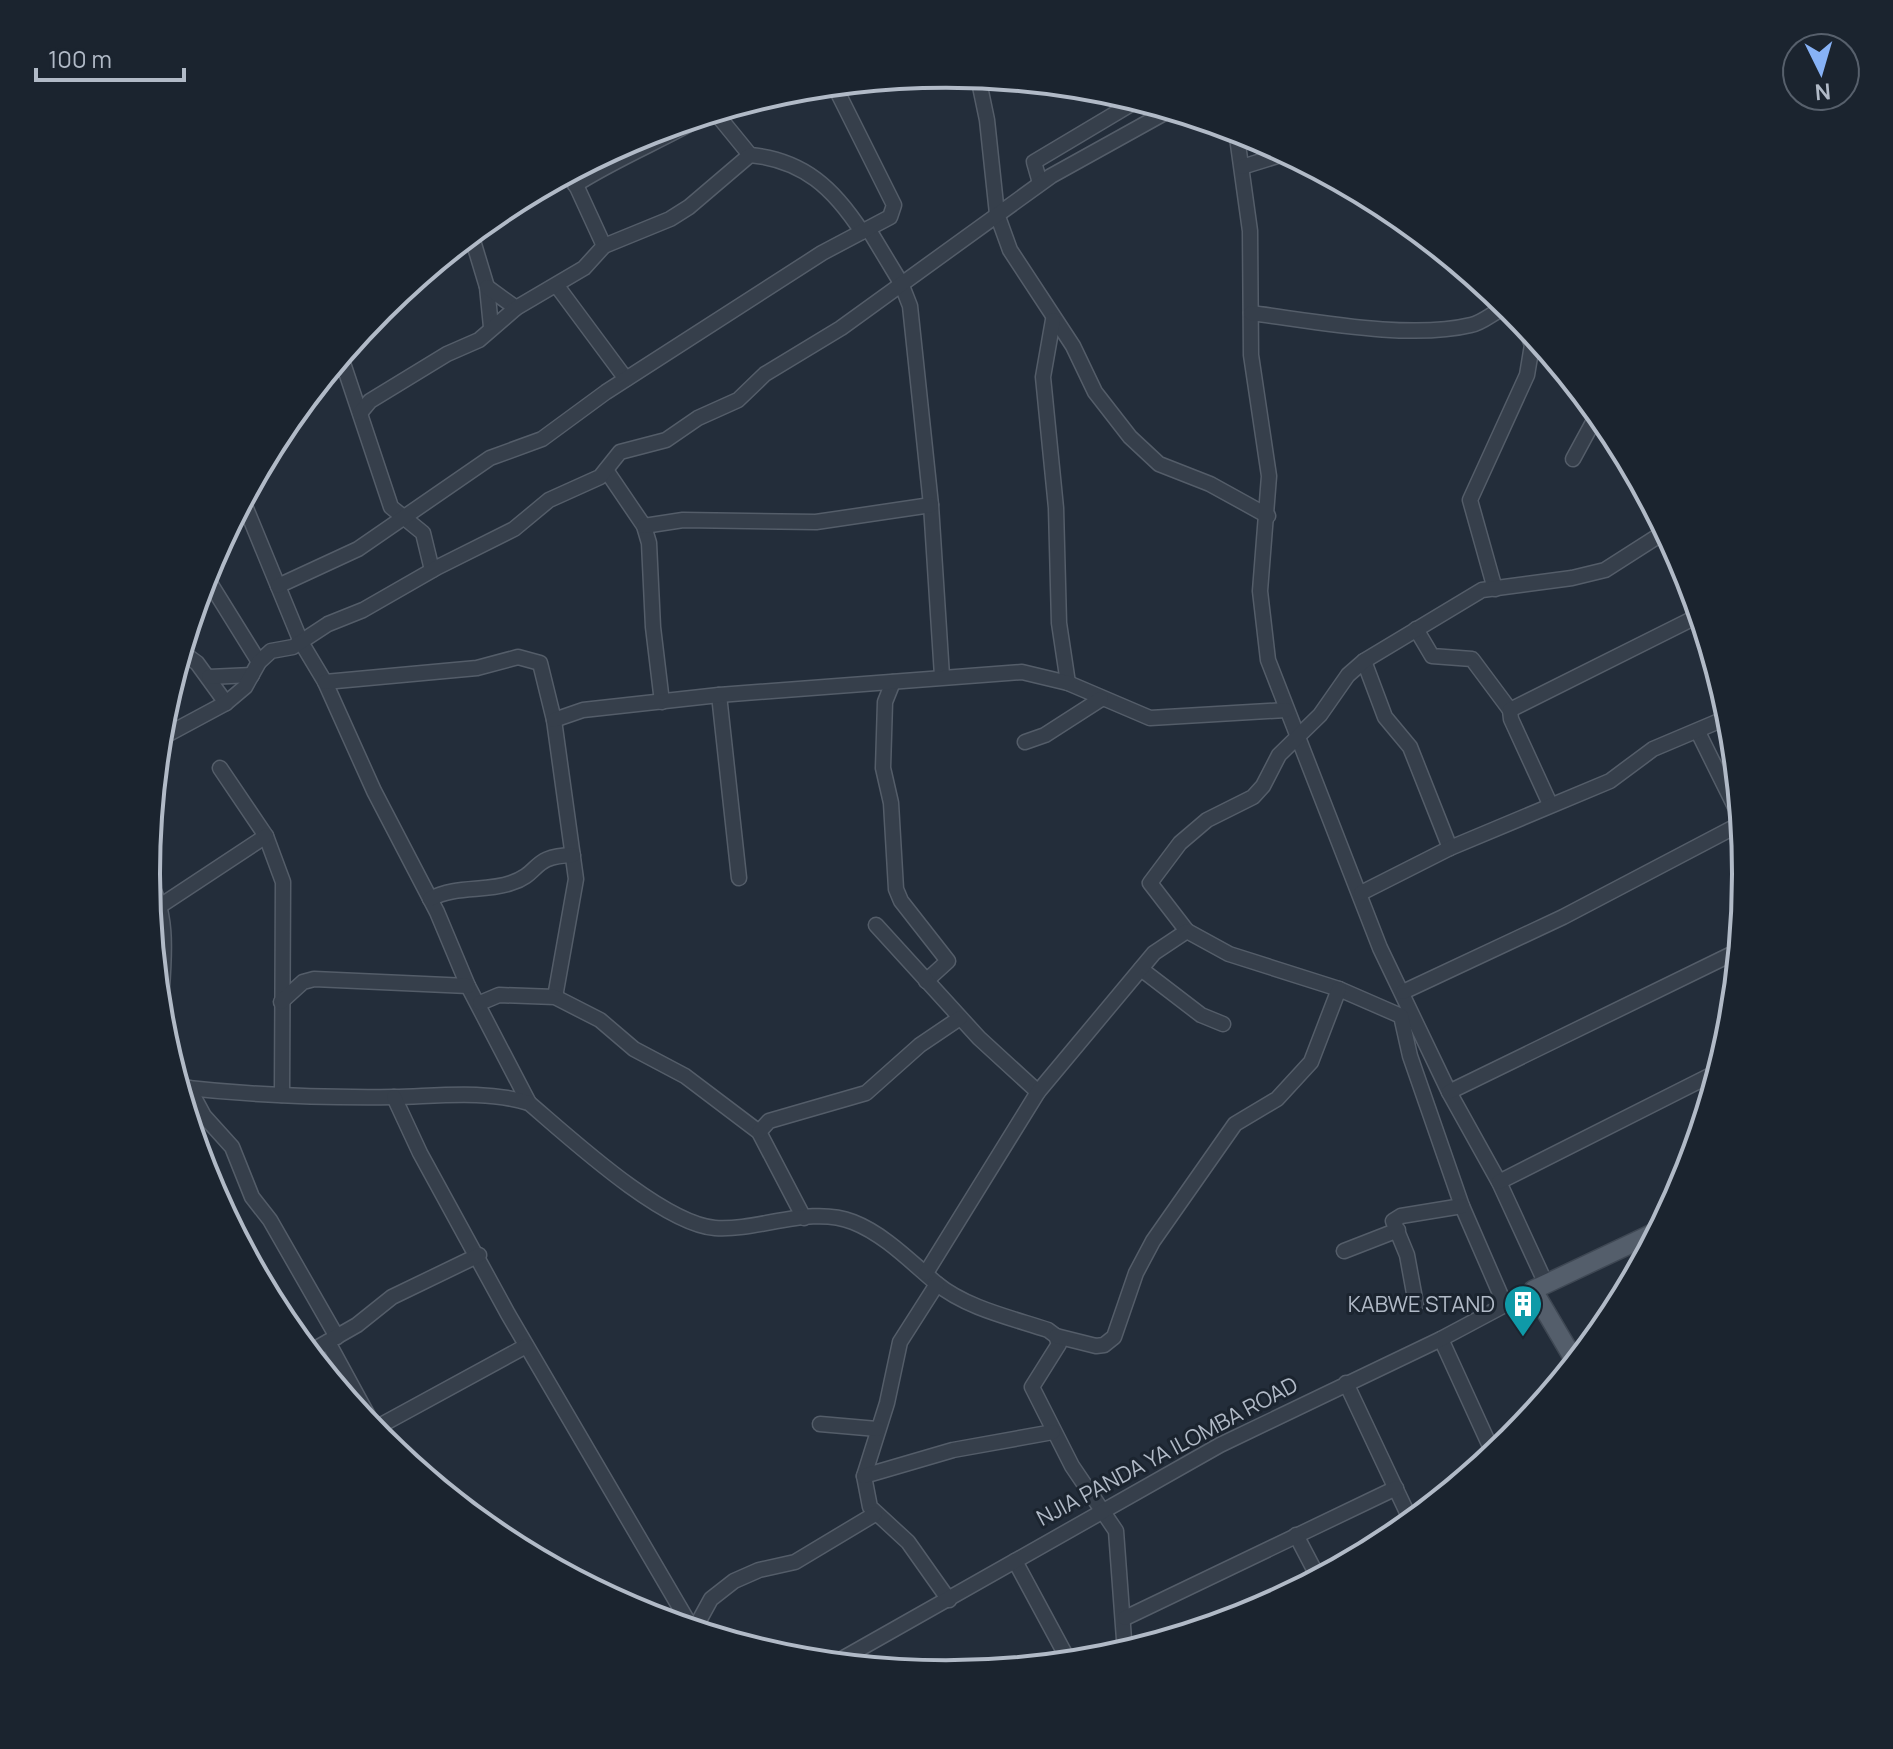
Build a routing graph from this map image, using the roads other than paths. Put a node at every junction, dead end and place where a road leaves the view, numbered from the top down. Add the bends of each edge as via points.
1 (981, 89) edge
2 (839, 96) edge
3 (1124, 109) edge
4 (1157, 117) edge
5 (719, 122) edge
6 (1238, 145) edge
7 (750, 155) junction
8 (1270, 158) edge
9 (1242, 167) junction
10 (574, 182) edge
11 (1040, 183) junction
12 (997, 214) junction
13 (865, 231) junction
14 (475, 246) edge
15 (604, 246) junction
16 (901, 283) junction
17 (557, 286) junction
18 (487, 287) junction
19 (516, 308) junction
20 (1497, 312) edge
21 (1251, 313) junction
22 (1053, 320) junction
23 (491, 327) junction
24 (1531, 349) edge
25 (346, 368) edge
26 (626, 379) junction
27 (361, 404) junction
28 (1591, 426) edge
29 (1573, 459) dead end
30 (606, 470) junction
31 (931, 505) junction
32 (248, 513) edge
33 (1268, 516) junction
34 (403, 518) junction
35 (644, 526) junction
36 (1657, 537) edge
37 (432, 570) junction
38 (278, 586) junction
39 (1495, 589) junction
40 (214, 591) edge
41 (1690, 620) edge
42 (1416, 629) junction
43 (301, 642) junction
44 (190, 660) edge
45 (1364, 661) junction
46 (256, 669) junction
47 (942, 676) junction
48 (209, 677) junction
49 (660, 681) junction
50 (325, 682) junction
51 (893, 682) junction
52 (1068, 683) junction
53 (719, 695) junction
54 (1101, 699) junction
55 (662, 702) junction
56 (226, 703) junction
57 (639, 705) junction
58 (1286, 710) junction
59 (1510, 710) junction
60 (554, 720) junction
61 (1718, 722) edge
62 (173, 731) edge
63 (1698, 732) junction
64 (1297, 736) junction
65 (1025, 742) dead end
66 (220, 768) dead end
67 (1728, 794) edge
68 (1550, 804) junction
69 (1731, 828) edge
70 (266, 836) junction
71 (1450, 848) junction
72 (573, 855) junction
73 (739, 878) dead end
74 (1361, 893) junction
75 (430, 899) junction
76 (161, 905) edge
77 (876, 925) dead end
78 (1187, 931) junction
79 (1728, 956) edge
80 (1141, 969) junction
81 (282, 973) junction
82 (308, 979) junction
83 (926, 981) junction
84 (468, 986) junction
85 (1339, 989) junction
86 (1403, 992) junction
87 (555, 997) junction
88 (281, 1002) junction
89 (480, 1003) junction
90 (960, 1018) junction
91 (1223, 1024) dead end
92 (514, 1073) junction
93 (1706, 1077) edge
94 (190, 1088) edge
95 (1038, 1092) junction
96 (1449, 1092) junction
97 (282, 1095) junction
98 (394, 1097) junction
99 (502, 1097) junction
100 (195, 1103) edge
101 (529, 1103) junction
102 (759, 1132) junction
103 (1499, 1182) junction
104 (1462, 1206) junction
105 (804, 1218) junction
106 (1398, 1230) junction
107 (1644, 1238) edge
108 (1344, 1251) dead end
109 (479, 1255) junction
110 (926, 1273) junction
111 (937, 1284) junction
112 (1540, 1287) junction
113 (1416, 1304) dead end
114 (1505, 1305) junction
115 (1056, 1336) junction
116 (1441, 1339) junction
117 (333, 1340) junction
118 (526, 1346) junction
119 (319, 1347) edge
120 (1571, 1352) edge
121 (1346, 1383) junction
122 (359, 1397) edge
123 (383, 1424) edge
124 (820, 1424) dead end
125 (877, 1429) junction
126 (1053, 1432) junction
127 (1489, 1444) edge
128 (864, 1476) junction
129 (1396, 1488) junction
130 (1407, 1511) edge
131 (1104, 1513) junction
132 (875, 1514) junction
133 (1296, 1535) junction
134 (1015, 1561) junction
135 (1314, 1570) edge
136 (949, 1600) junction
137 (686, 1616) edge
138 (1125, 1618) junction
139 (699, 1621) edge
140 (1125, 1640) edge
141 (1064, 1652) edge
142 (850, 1655) edge

1 - 12 street
2 - 13 street via 894,205 890,217
3 - 11 street via 1034,162
4 - 11 street
5 - 7 street
6 - 9 street
7 - 13 street via 807,171
7 - 15 street via 670,219
8 - 9 street
9 - 21 street via 1250,231
10 - 15 street
11 - 12 street
12 - 16 street
12 - 22 street via 1014,257
13 - 16 street
13 - 26 street
14 - 18 street
15 - 17 street
16 - 30 street via 841,328 765,374 738,400 666,440 620,452
16 - 31 street via 910,306
17 - 19 street
17 - 26 street
18 - 19 street
18 - 23 street
19 - 23 street
20 - 21 street via 1475,324 1418,329 1350,327
21 - 33 street via 1251,355 1269,476
22 - 33 street via 1100,399 1159,464
22 - 52 street via 1043,377 1056,508 1059,623
23 - 27 street via 479,340
24 - 39 street via 1527,375 1470,500
25 - 27 street
26 - 34 street via 542,439 490,458
27 - 34 street via 391,507
28 - 29 street
30 - 35 street
30 - 37 street via 593,482 537,508 514,529
31 - 35 street via 816,522 683,520
31 - 47 street
32 - 38 street
33 - 58 street via 1260,591 1268,660
34 - 37 street via 423,533
34 - 38 street via 358,549
35 - 49 street
36 - 39 street via 1605,570
37 - 43 street
38 - 43 street
39 - 42 street via 1468,597
40 - 46 street
41 - 59 street
42 - 45 street
42 - 59 street via 1432,656 1472,659
43 - 46 street via 271,651
43 - 50 street
44 - 48 street
45 - 64 street
45 - 71 street via 1385,717 1410,747
46 - 48 street
46 - 56 street
47 - 51 street
47 - 52 street via 1022,672
48 - 56 street
49 - 55 street
49 - 57 street
50 - 60 street via 534,659 543,670
50 - 75 street
51 - 53 street
51 - 83 street via 885,698 883,768 891,803 894,878 901,901 948,961
52 - 54 street
53 - 55 street
53 - 73 street
54 - 58 street via 1164,720
54 - 65 street
55 - 57 street
56 - 62 street
57 - 60 street via 583,710
58 - 64 street
59 - 68 street
60 - 72 street
61 - 63 street
63 - 67 street
63 - 68 street via 1653,749 1615,778
64 - 74 street
64 - 78 street via 1253,797 1207,820 1180,843 1150,883
66 - 70 street
68 - 71 street
69 - 86 street via 1563,917
70 - 76 street
70 - 81 street via 283,882
71 - 74 street
72 - 75 street via 548,857 508,884
72 - 87 street via 576,879
74 - 86 street
75 - 84 street
77 - 83 street
78 - 80 street
78 - 85 street via 1240,958
79 - 96 street
80 - 91 street via 1201,1015
80 - 95 street
81 - 82 street
81 - 88 street
82 - 84 street
82 - 88 street
83 - 90 street
84 - 89 street
85 - 104 street via 1401,1016
85 - 115 street via 1311,1062 1277,1099 1235,1124 1153,1241 1114,1337 1096,1346
86 - 96 street
87 - 89 street via 499,995
87 - 102 street via 685,1076
88 - 97 street
89 - 92 street
90 - 95 street
90 - 102 street via 866,1093 769,1121
92 - 99 street
92 - 101 street
93 - 103 street
94 - 97 street
95 - 110 street
96 - 103 street
97 - 98 street
98 - 99 street
98 - 109 street
99 - 101 street
100 - 117 street via 232,1147 252,1197 270,1220
101 - 105 street via 612,1171 691,1222 715,1228
102 - 105 street
103 - 112 street
104 - 106 street via 1401,1216 1393,1221
104 - 114 street
105 - 110 street via 852,1221
106 - 108 street
106 - 113 street
107 - 112 main road, NJIA PANDA YA ILOMBA ROAD
109 - 117 street via 392,1297
109 - 118 street
110 - 111 street
111 - 115 street
111 - 125 street via 900,1342
112 - 114 street, NJIA PANDA YA ILOMBA ROAD
112 - 120 main road
114 - 116 street, NJIA PANDA YA ILOMBA ROAD
115 - 126 street via 1056,1352 1032,1383
116 - 121 street, NJIA PANDA YA ILOMBA ROAD
116 - 127 street
117 - 119 street
117 - 122 street
118 - 123 street
118 - 137 street
121 - 129 street
121 - 131 street, NJIA PANDA YA ILOMBA ROAD via 1220,1445
124 - 125 street
125 - 128 street
126 - 128 street via 953,1450
126 - 131 street
128 - 132 street via 866,1499
129 - 130 street
129 - 133 street
131 - 134 street, NJIA PANDA YA ILOMBA ROAD
131 - 138 street via 1116,1531
132 - 136 street via 908,1542
132 - 139 street via 795,1562 734,1581 711,1599
133 - 135 street
133 - 138 street
134 - 136 street, NJIA PANDA YA ILOMBA ROAD
134 - 141 street
136 - 142 street, NJIA PANDA YA ILOMBA ROAD
138 - 140 street

